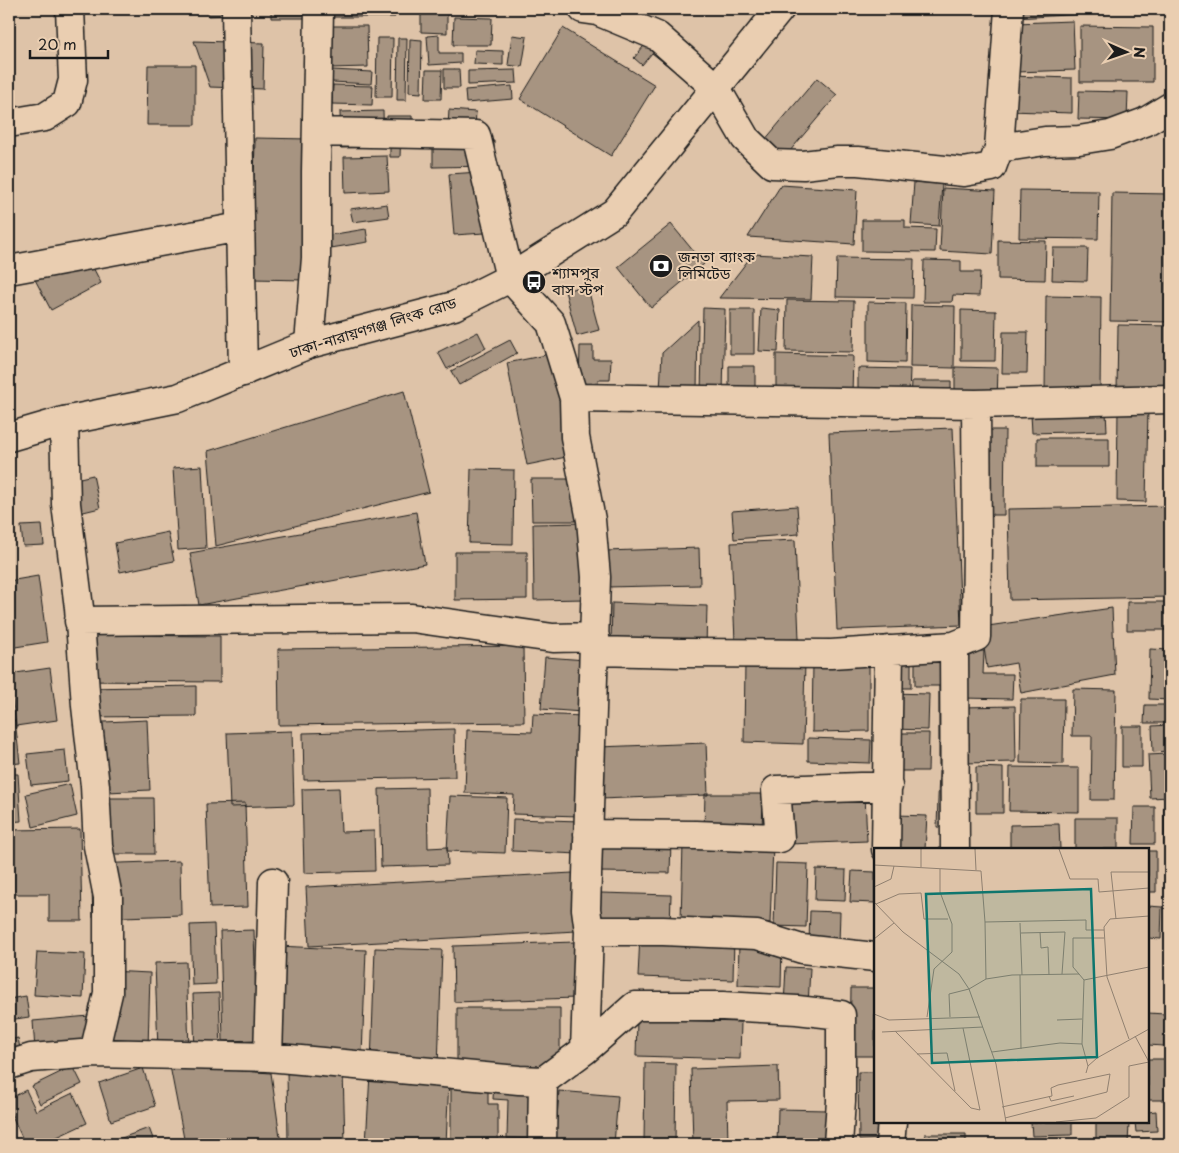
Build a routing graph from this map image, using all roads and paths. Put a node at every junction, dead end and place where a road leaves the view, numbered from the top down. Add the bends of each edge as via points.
1 (70, 9) edge
2 (236, 9) edge
3 (320, 9) edge
4 (583, 9) edge
5 (780, 9) edge
6 (1009, 9) edge
7 (716, 88) junction
8 (1170, 107) edge
9 (9, 123) edge
10 (317, 132) junction
11 (999, 148) junction
12 (240, 227) junction
13 (9, 270) edge
14 (510, 278) junction
15 (309, 344) junction
16 (243, 372) junction
17 (574, 398) junction
18 (1170, 399) edge
19 (976, 404) junction
20 (64, 421) junction
21 (9, 437) edge
22 (80, 621) junction
23 (595, 644) junction
24 (954, 646) junction
25 (889, 650) junction
26 (888, 786) junction
27 (588, 834) junction
28 (886, 848) edge
29 (955, 848) edge
30 (273, 882) dead end
31 (589, 931) junction
32 (874, 957) edge
33 (585, 1050) junction
34 (94, 1053) junction
35 (268, 1057) junction
36 (9, 1065) edge
37 (543, 1081) junction
38 (892, 1123) edge
39 (542, 1144) edge
40 (838, 1144) edge
41 (890, 1144) edge

1 - 9 main road via 73,80 67,103 45,117
2 - 12 main road
3 - 10 main road
4 - 7 main road via 657,36
5 - 7 main road, ঢাকা-নারায়ণগঞ্জ লিংক রোড
6 - 11 main road
7 - 11 main road via 745,138 772,164 858,161 964,172 992,167
7 - 14 main road, ঢাকা-নারায়ণগঞ্জ লিংক রোড via 615,212
8 - 11 main road via 1145,122 1110,135
10 - 14 main road via 476,135
10 - 15 main road via 316,258
12 - 13 main road
12 - 16 main road
14 - 15 main road, ঢাকা-নারায়ণগঞ্জ লিংক রোড via 454,306
14 - 17 main road via 551,323
15 - 16 main road, ঢাকা-নারায়ণগঞ্জ লিংক রোড
16 - 20 main road, ঢাকা-নারায়ণগঞ্জ লিংক রোড via 178,398
17 - 19 main road
17 - 23 main road via 575,437 592,530 596,578
18 - 19 main road
19 - 24 main road via 976,637
20 - 21 main road, ঢাকা-নারায়ণগঞ্জ লিংক রোড
20 - 22 main road via 66,504
22 - 23 main road via 412,618
22 - 34 main road via 98,846 108,897 108,992
23 - 25 main road via 682,654
23 - 27 main road
24 - 25 main road
24 - 29 main road
25 - 26 main road
26 - 27 main road via 776,790 780,838
26 - 28 main road
27 - 31 main road via 586,909
30 - 35 main road
31 - 32 main road via 757,935 802,949
31 - 33 main road
33 - 37 main road
33 - 40 main road via 635,1006 723,1006 841,1015
34 - 35 main road
34 - 36 main road via 31,1058
35 - 37 main road
37 - 39 main road
38 - 41 main road

